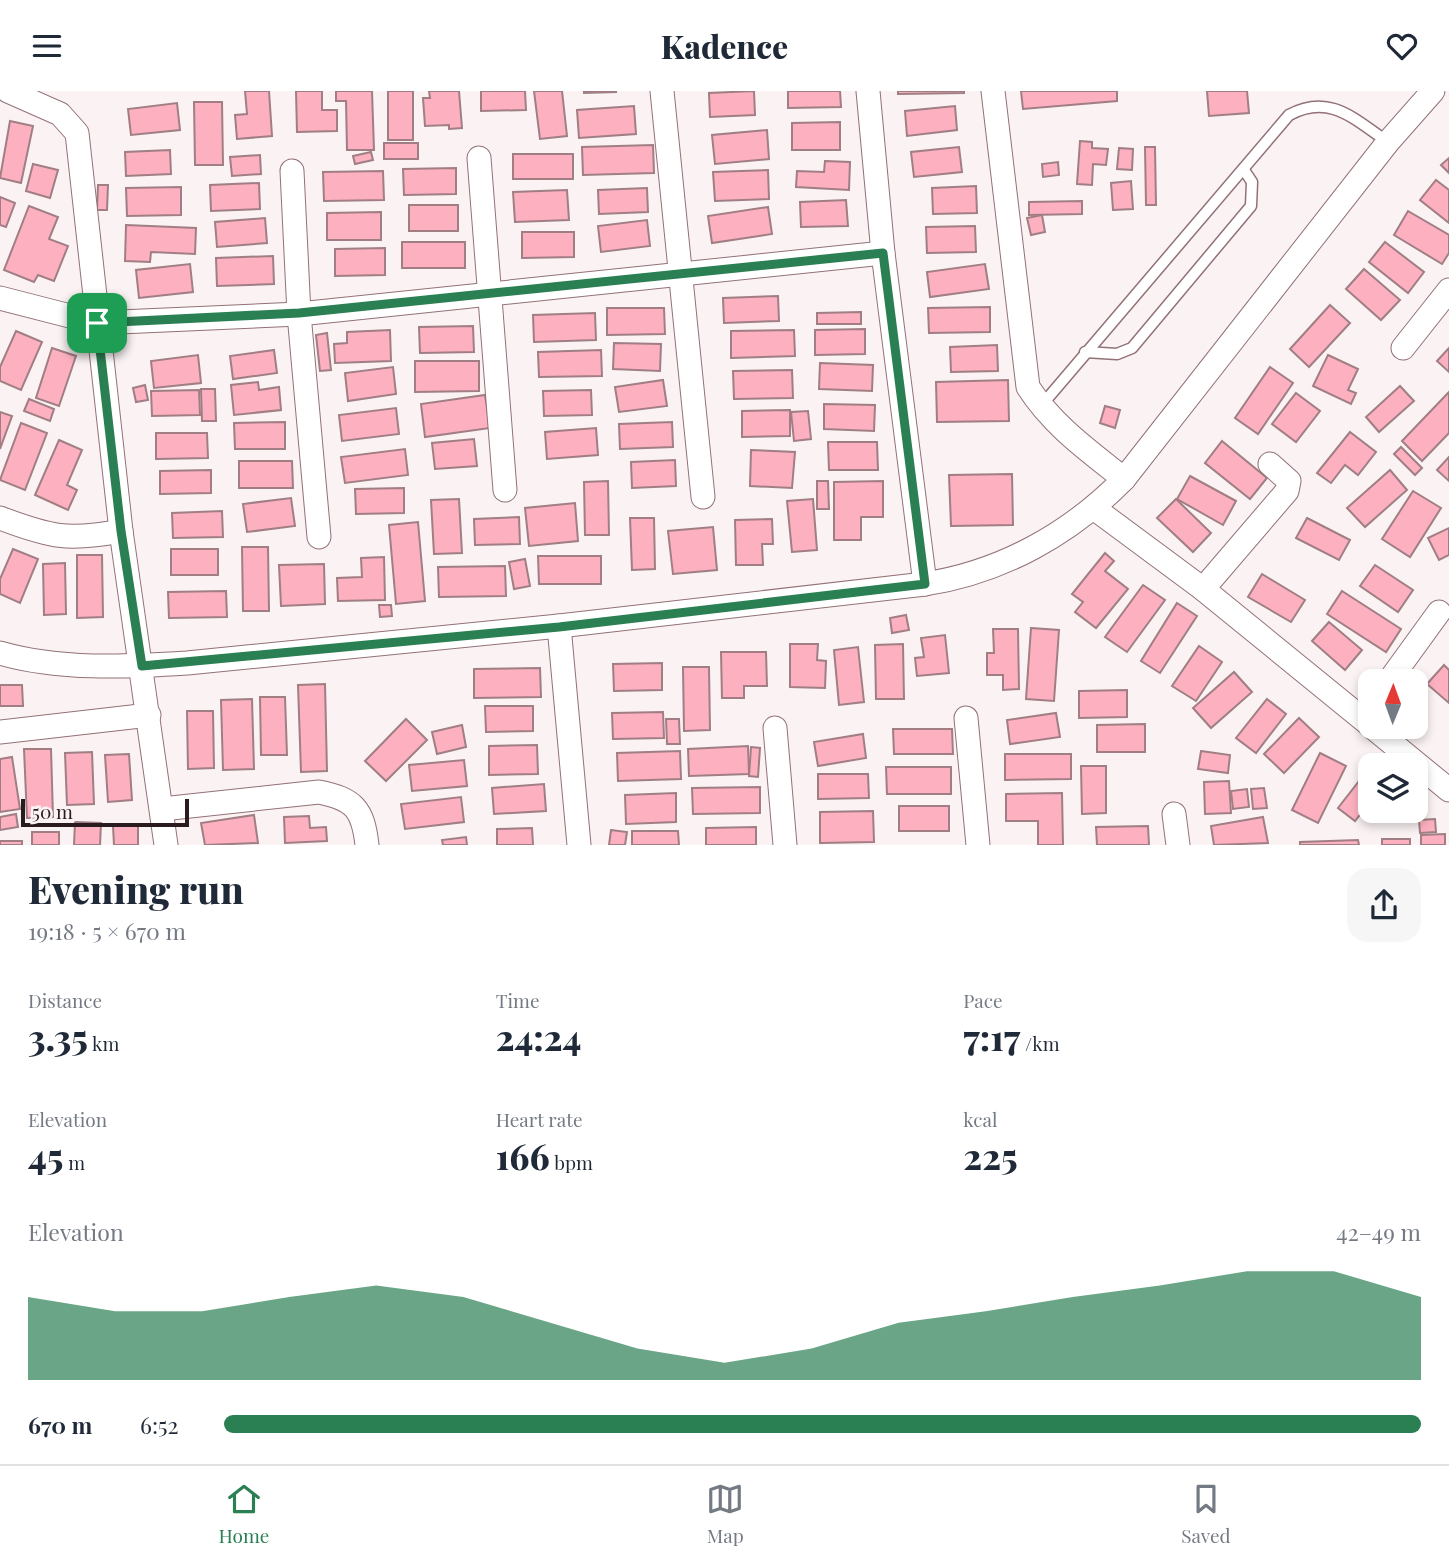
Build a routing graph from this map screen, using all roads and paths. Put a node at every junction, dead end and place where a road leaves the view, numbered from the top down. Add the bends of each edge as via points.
1 (8, 91) edge
2 (662, 91) edge
3 (868, 91) edge
4 (993, 91) edge
5 (1433, 91) edge
6 (1388, 142) junction
7 (479, 157) dead end
8 (1244, 170) junction
9 (292, 171) dead end
10 (883, 253) junction
11 (680, 273) junction
12 (1449, 290) edge
13 (490, 296) junction
14 (0, 298) edge
15 (299, 313) junction
16 (97, 323) junction
17 (1403, 348) dead end
18 (1085, 352) junction
19 (1041, 407) junction
20 (1270, 464) dead end
21 (1124, 479) junction
22 (505, 490) dead end
23 (703, 497) dead end
24 (1095, 509) junction
25 (0, 518) edge
26 (121, 531) junction
27 (319, 537) dead end
28 (925, 584) junction
29 (1203, 589) junction
30 (1439, 612) dead end
31 (559, 627) junction
32 (0, 653) edge
33 (142, 666) junction
34 (1398, 669) edge
35 (1358, 711) edge
36 (149, 715) junction
37 (966, 718) dead end
38 (775, 729) dead end
39 (0, 732) edge
40 (1391, 739) edge
41 (1449, 790) edge
42 (162, 809) junction
43 (1174, 814) dead end
44 (166, 845) edge
45 (367, 845) edge
46 (579, 845) edge
47 (785, 845) edge
48 (978, 845) edge
49 (1178, 845) edge

1 - 16 street via 60,114 77,133
2 - 11 street
3 - 10 street
4 - 19 street via 1028,387
5 - 6 street
6 - 8 lane via 1345,113 1328,106 1306,106 1275,128
6 - 21 street
7 - 13 street
8 - 18 lane
8 - 18 lane via 1252,182 1251,206 1132,348 1117,354
9 - 15 street
10 - 11 street
10 - 28 street
11 - 13 street
11 - 23 street
12 - 17 street
13 - 15 street
13 - 22 street
14 - 16 street
15 - 16 street
15 - 27 street
16 - 26 street
18 - 19 lane
19 - 21 street via 1065,433
20 - 29 street via 1289,481 1287,491
21 - 24 street
24 - 28 street via 1040,545 960,578
24 - 29 street
25 - 26 street via 45,536 75,538
26 - 33 street
28 - 31 street
29 - 35 street
30 - 34 street
31 - 33 street
31 - 46 street
32 - 33 street via 55,664
33 - 36 street
36 - 39 street
36 - 42 street
37 - 48 street
38 - 47 street
40 - 41 street
42 - 44 street
42 - 45 street via 319,792 353,804 364,819
43 - 49 street

